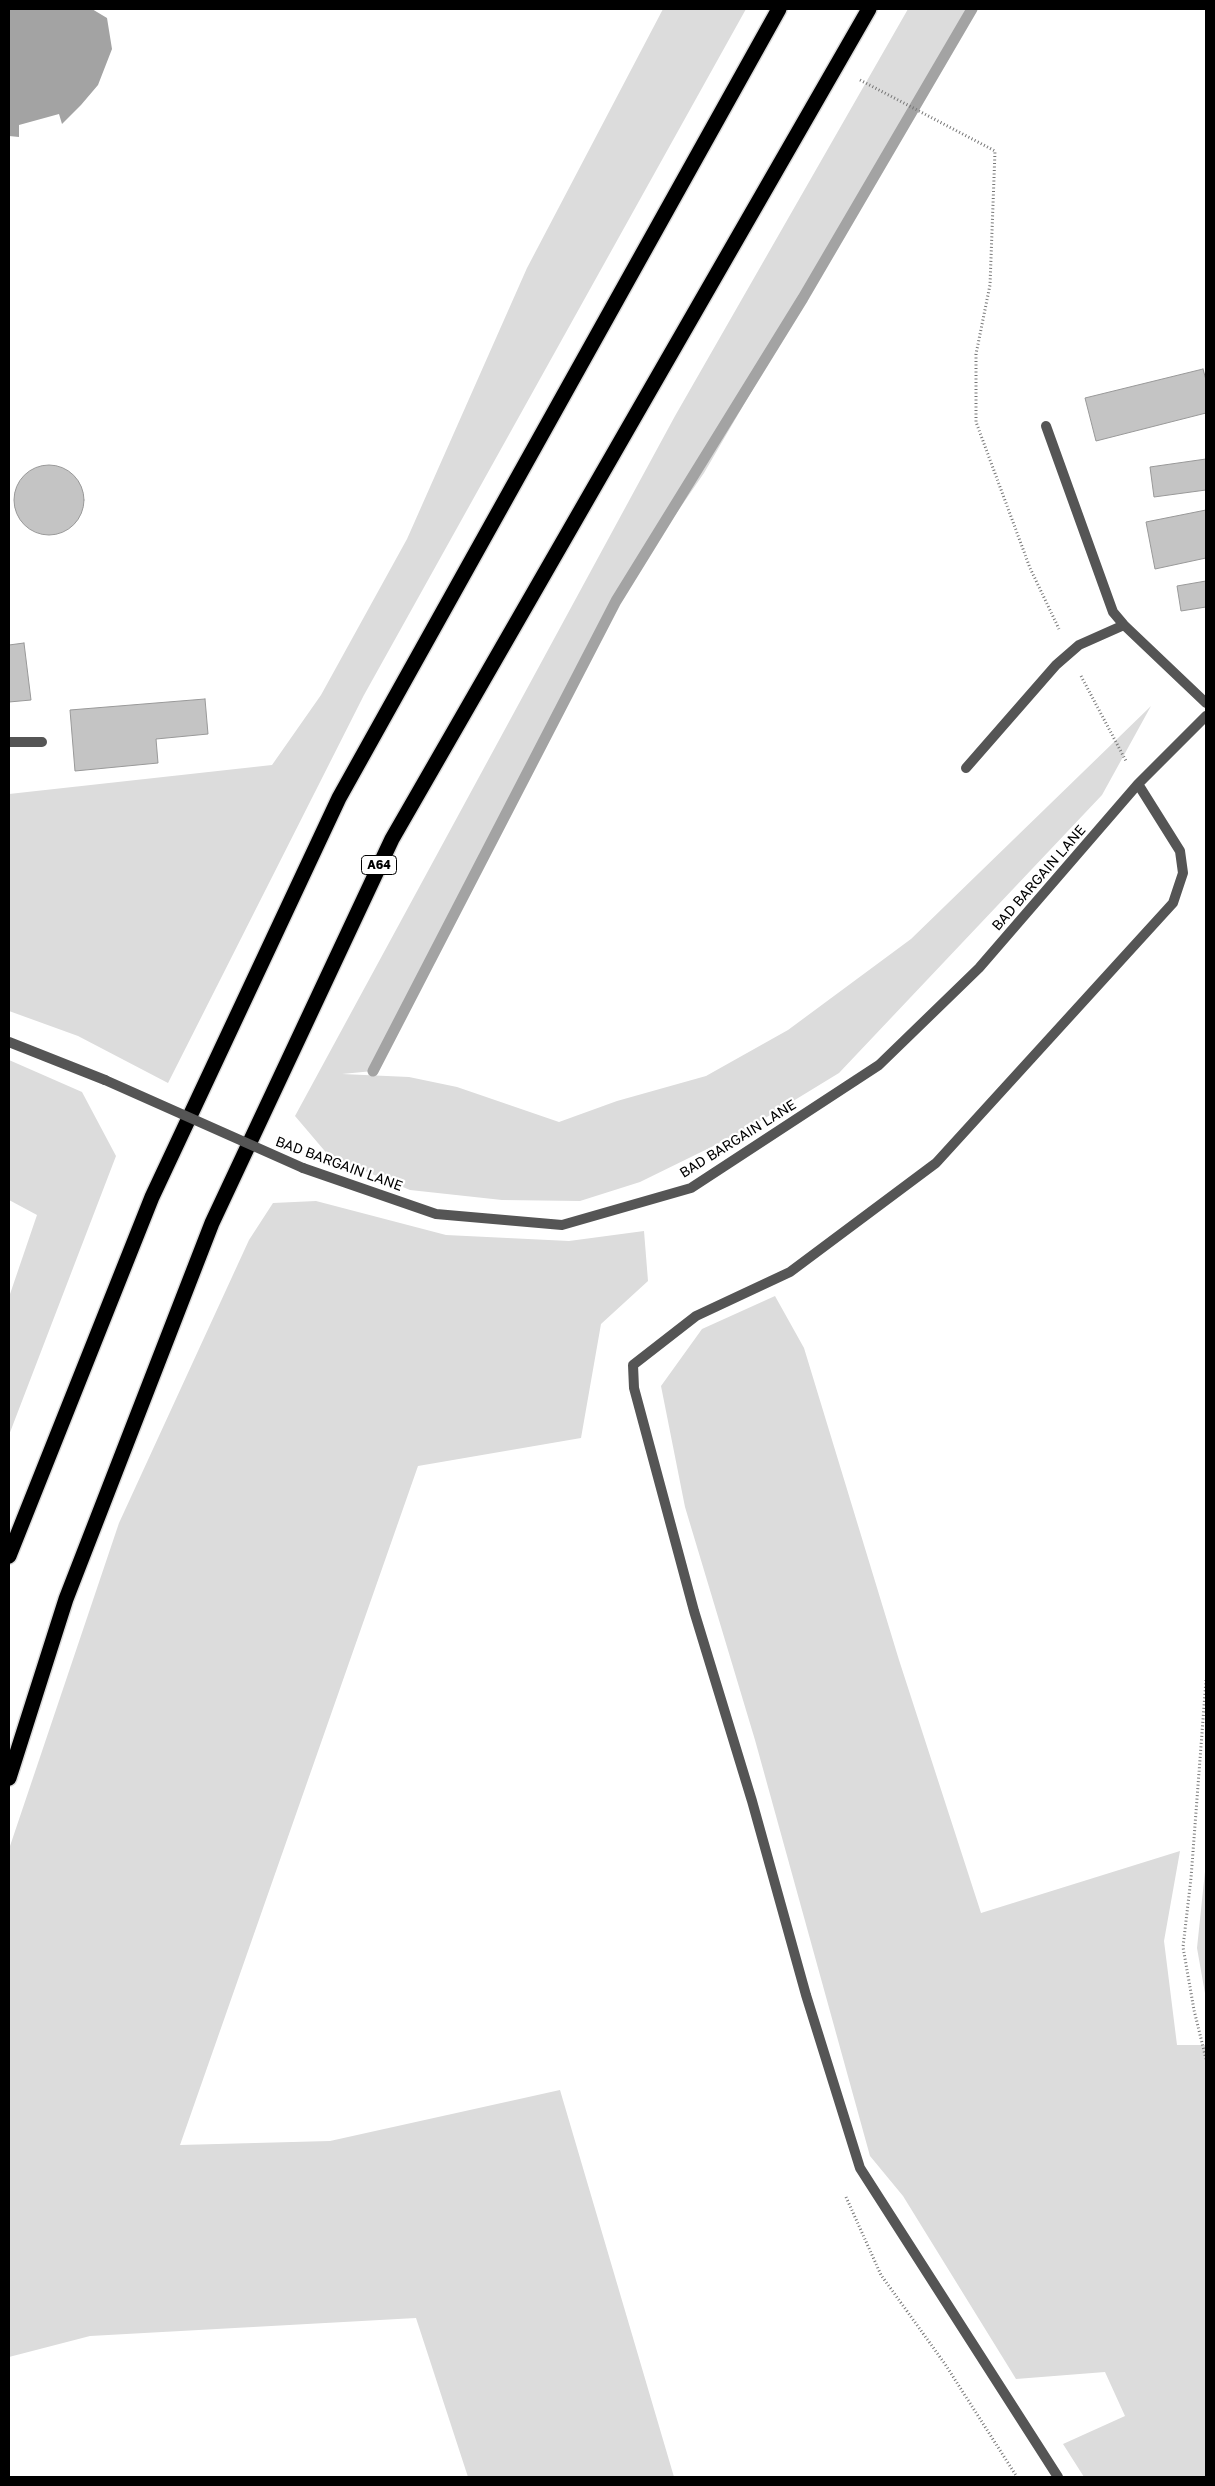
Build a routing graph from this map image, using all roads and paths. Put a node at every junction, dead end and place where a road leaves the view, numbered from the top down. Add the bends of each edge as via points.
1 (779, 9) edge
2 (869, 9) edge
3 (864, 72) dead end
4 (1046, 426) dead end
5 (1124, 625) junction
6 (1070, 653) junction
7 (1206, 703) edge
8 (1206, 716) edge
9 (9, 742) edge
10 (42, 742) dead end
11 (966, 768) dead end
12 (1138, 784) junction
13 (9, 1042) edge
14 (9, 1556) edge
15 (1206, 1680) edge
16 (9, 1778) edge
17 (1206, 2059) edge
18 (1058, 2477) edge

1 - 14 highway via 339,798 152,1197
2 - 16 highway, A64 via 392,838 212,1223 66,1599
3 - 6 path via 860,80 995,151 990,285 976,354 976,422 1030,568
4 - 5 lane via 1113,612
5 - 6 lane via 1079,644
5 - 7 lane
6 - 11 lane via 1056,664
6 - 12 path
8 - 12 lane, BAD BARGAIN LANE
9 - 10 lane
12 - 13 lane, BAD BARGAIN LANE, bridge via 979,968 879,1065 691,1188 562,1225 436,1214 303,1168 105,1080
12 - 18 lane via 1180,851 1183,873 1173,903 936,1163 790,1272 696,1316 633,1365 634,1388 694,1611 860,2168
15 - 17 path via 1183,1947

